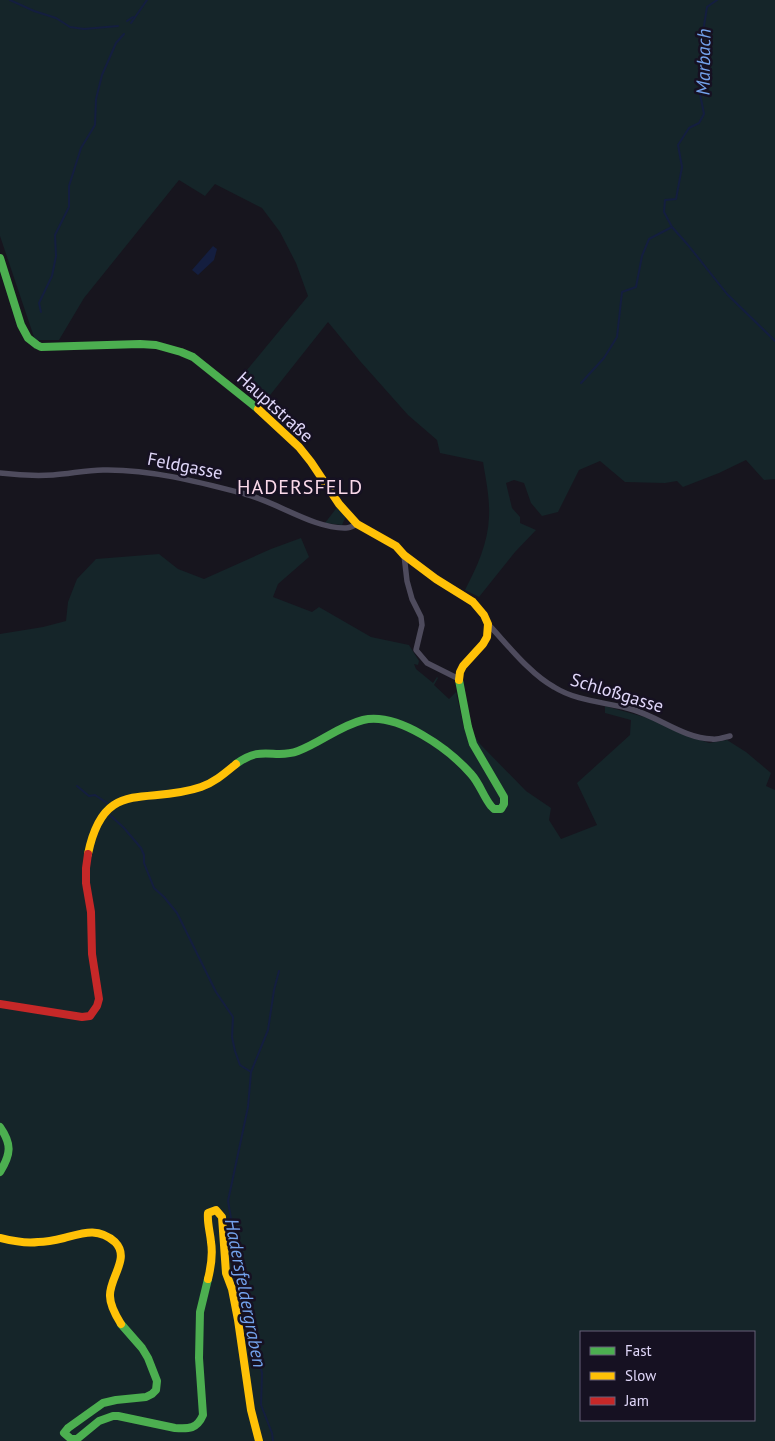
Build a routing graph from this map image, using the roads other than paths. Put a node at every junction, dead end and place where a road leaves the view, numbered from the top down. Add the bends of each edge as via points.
1 (0, 258) edge
2 (0, 473) edge
3 (357, 524) junction
4 (404, 555) junction
5 (488, 624) junction
6 (458, 679) junction
7 (730, 736) dead end
8 (0, 1004) edge
9 (0, 1126) edge
10 (0, 1172) edge
11 (0, 1238) edge
12 (259, 1441) edge

1 - 3 street, Hauptstraße via 21,324 28,338 37,346 156,345 193,357 260,411 299,448
2 - 3 street, Feldgasse via 54,475 101,470 171,477 264,500 325,525 346,528
3 - 4 street, Hauptstraße via 396,546
4 - 5 street, Hauptstraße via 473,602
4 - 6 street via 412,599 422,625 416,650 426,663
5 - 6 street via 483,644 463,666
5 - 7 street, Schloßgasse via 541,678 566,693 650,715 685,733 712,739
6 - 8 street via 473,744 504,797 501,810 491,806 476,780 454,759 416,731 380,718 364,720 298,752 251,755 206,786 123,799 99,819 88,855 86,878 99,1000 95,1010 90,1016 82,1017
9 - 10 street via 10,1144 9,1155
11 - 12 street via 40,1242 86,1231 98,1232 122,1251 122,1261 110,1290 110,1302 121,1324 143,1349 158,1384 149,1396 102,1403 67,1428 64,1433 67,1438 77,1439 96,1422 110,1416 177,1429 190,1428 199,1424 204,1415 199,1358 200,1312 211,1268 212,1244 207,1222 208,1213 216,1210 220,1213 226,1273 232,1289

